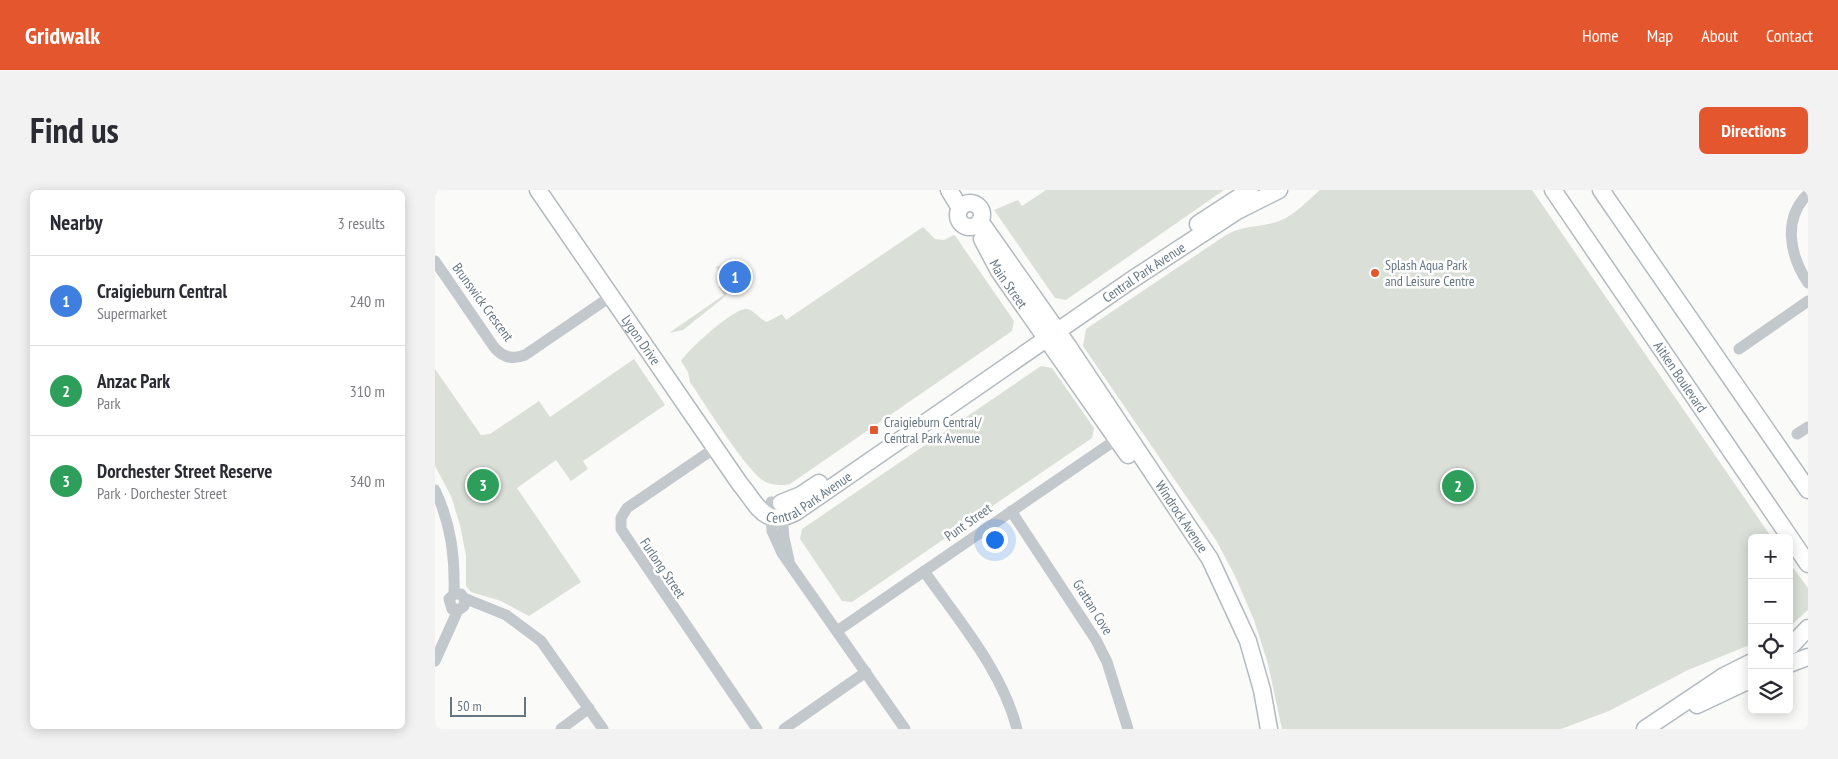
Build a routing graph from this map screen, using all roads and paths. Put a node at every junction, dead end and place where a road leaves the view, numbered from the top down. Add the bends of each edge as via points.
1 (537, 190) edge
2 (949, 190) edge
3 (1250, 190) edge
4 (1279, 190) edge
5 (1553, 190) edge
6 (1601, 190) edge
7 (1808, 194) edge
8 (962, 200) edge
9 (435, 261) edge
10 (1808, 283) edge
11 (610, 296) junction
12 (1808, 301) edge
13 (1050, 332) junction
14 (1739, 348) dead end
15 (1808, 426) edge
16 (1797, 434) dead end
17 (1121, 436) junction
18 (715, 448) junction
19 (435, 490) edge
20 (1808, 490) edge
21 (746, 491) joint
22 (776, 510) junction
23 (1011, 511) junction
24 (1808, 564) edge
25 (924, 571) junction
26 (459, 602) junction
27 (1808, 628) edge
28 (837, 630) junction
29 (1808, 640) edge
30 (1793, 643) edge
31 (1793, 645) edge
32 (1808, 657) edge
33 (435, 661) edge
34 (1793, 663) edge
35 (1748, 664) edge
36 (866, 672) junction
37 (1748, 681) edge
38 (589, 708) junction
39 (561, 729) edge
40 (603, 729) edge
41 (757, 729) edge
42 (784, 729) edge
43 (905, 729) edge
44 (1017, 729) edge
45 (1128, 729) edge
46 (1258, 729) edge
47 (1269, 729) edge
48 (1646, 729) edge

1 - 11 street, Lygon Drive
2 - 8 street
3 - 13 street, Central Park Avenue
4 - 13 street, Central Park Avenue via 1237,211
5 - 24 street, Aitken Boulevard
6 - 20 street
7 - 10 street via 1793,218 1791,241 1795,261
8 - 13 street, Main Street via 979,206 982,212 976,224
9 - 11 street, Brunswick Crescent via 494,347 510,358 525,355
11 - 18 street, Lygon Drive
12 - 14 street
13 - 17 street, Windrock Avenue
13 - 22 street, Central Park Avenue
15 - 16 street
17 - 23 street, Punt Street
17 - 46 street, Windrock Avenue via 1214,588 1245,669
17 - 47 street, Windrock Avenue via 1199,540 1220,577 1248,641
18 - 21 street, Lygon Drive
18 - 41 street, Furlong Street via 627,508 621,518 621,529
19 - 26 street via 448,524
21 - 22 street, Central Park Avenue via 760,511
22 - 28 street via 789,560
23 - 25 street, Punt Street
23 - 45 street, Grattan Cove via 1097,640
25 - 28 street, Punt Street
25 - 44 street via 993,672 1005,693
26 - 33 street
26 - 38 street via 506,615 541,641
27 - 30 street
28 - 36 street
29 - 31 street
32 - 34 street
35 - 48 street via 1724,676
36 - 42 street
36 - 43 street
37 - 48 street
38 - 39 street
38 - 40 street

